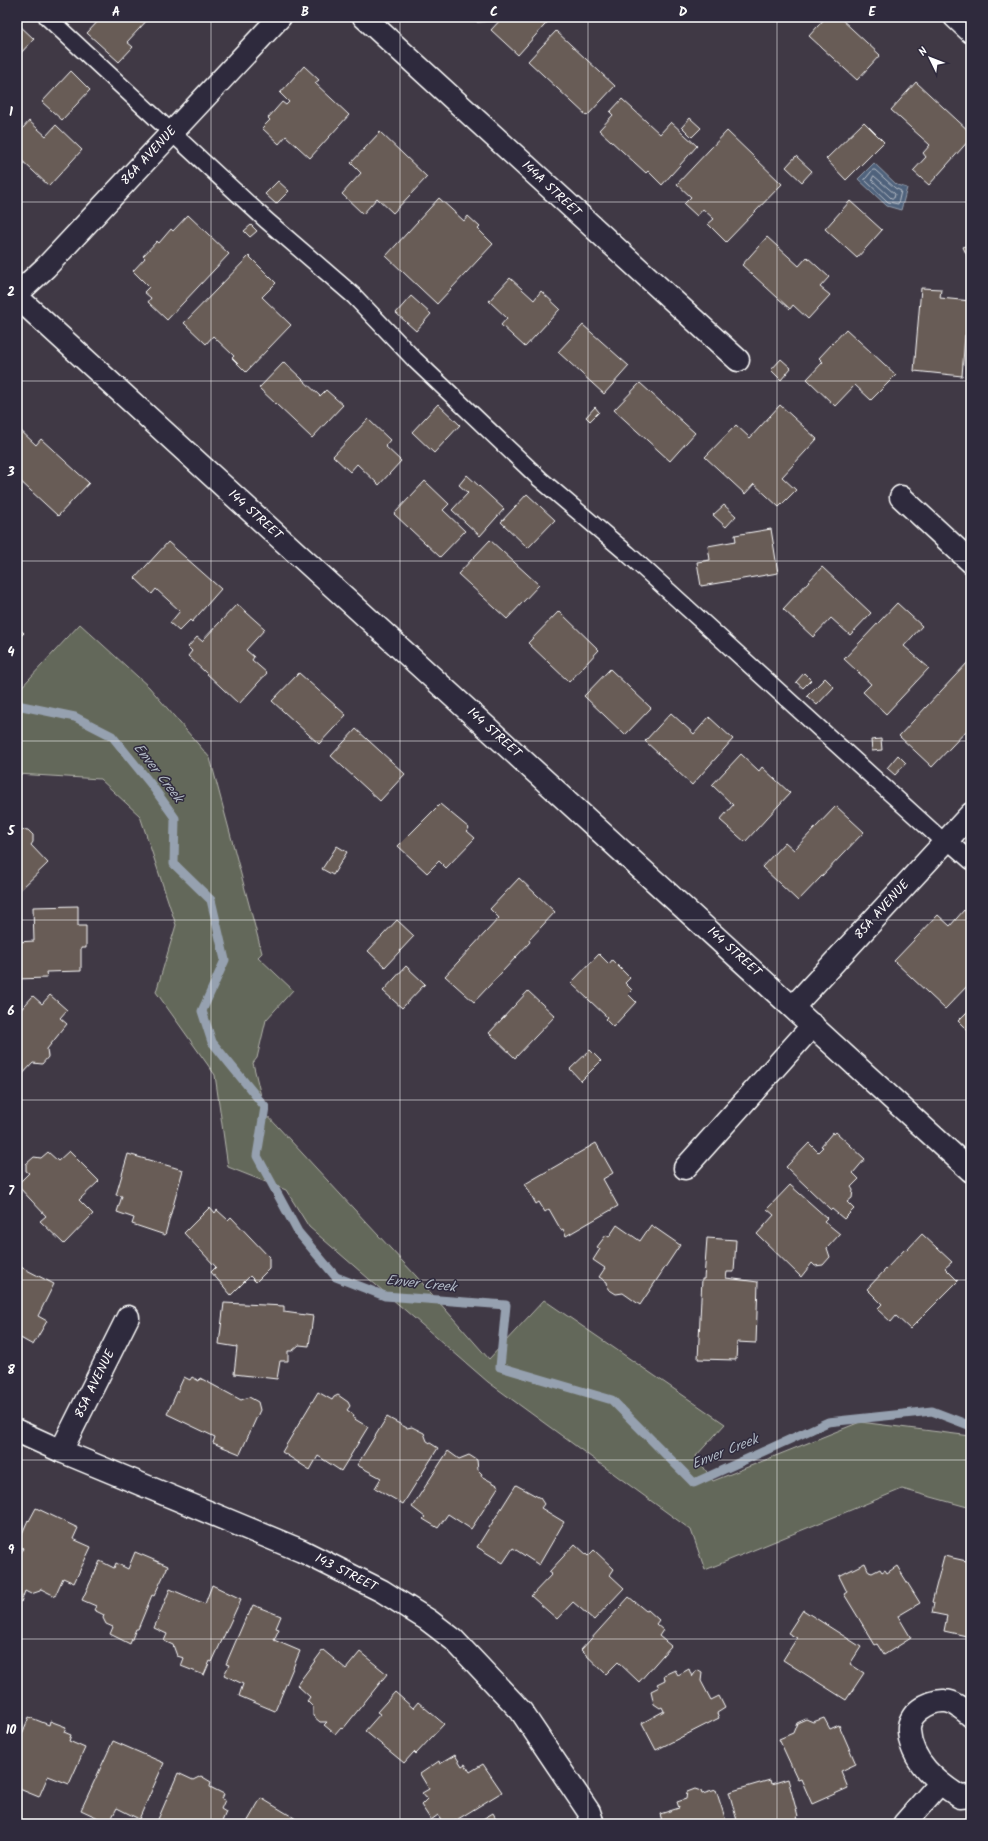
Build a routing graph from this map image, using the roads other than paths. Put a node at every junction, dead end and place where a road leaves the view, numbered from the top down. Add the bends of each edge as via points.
1 (47, 17) edge
2 (280, 17) edge
3 (364, 17) edge
4 (955, 17) edge
5 (971, 32) edge
6 (171, 132) junction
7 (17, 296) edge
8 (738, 360) dead end
9 (901, 496) dead end
10 (971, 562) edge
11 (971, 814) edge
12 (946, 841) junction
13 (971, 861) edge
14 (793, 1006) junction
15 (813, 1026) junction
16 (685, 1168) dead end
17 (971, 1171) edge
18 (128, 1317) dead end
19 (17, 1431) edge
20 (61, 1451) junction
21 (971, 1716) edge
22 (939, 1784) junction
23 (971, 1796) edge
24 (594, 1824) edge
25 (904, 1824) edge

1 - 6 lane
2 - 6 street, 86A AVENUE
3 - 8 street, 144A STREET
4 - 5 street
6 - 7 street, 86A AVENUE
6 - 12 lane via 266,220 354,296 415,360 540,479 620,547
7 - 14 street, 144 STREET
9 - 10 street
11 - 12 street, 85A AVENUE
12 - 13 lane
12 - 14 street, 85A AVENUE
14 - 15 street, 144 STREET
15 - 16 street
15 - 17 street, 144 STREET
18 - 20 street, 85A AVENUE
19 - 20 street, 143 STREET
20 - 24 street, 143 STREET via 302,1550 382,1591 428,1620 454,1640 521,1711
21 - 22 street via 945,1700 924,1705 912,1718 908,1730 913,1746 925,1769
22 - 23 street via 960,1797
22 - 25 street

